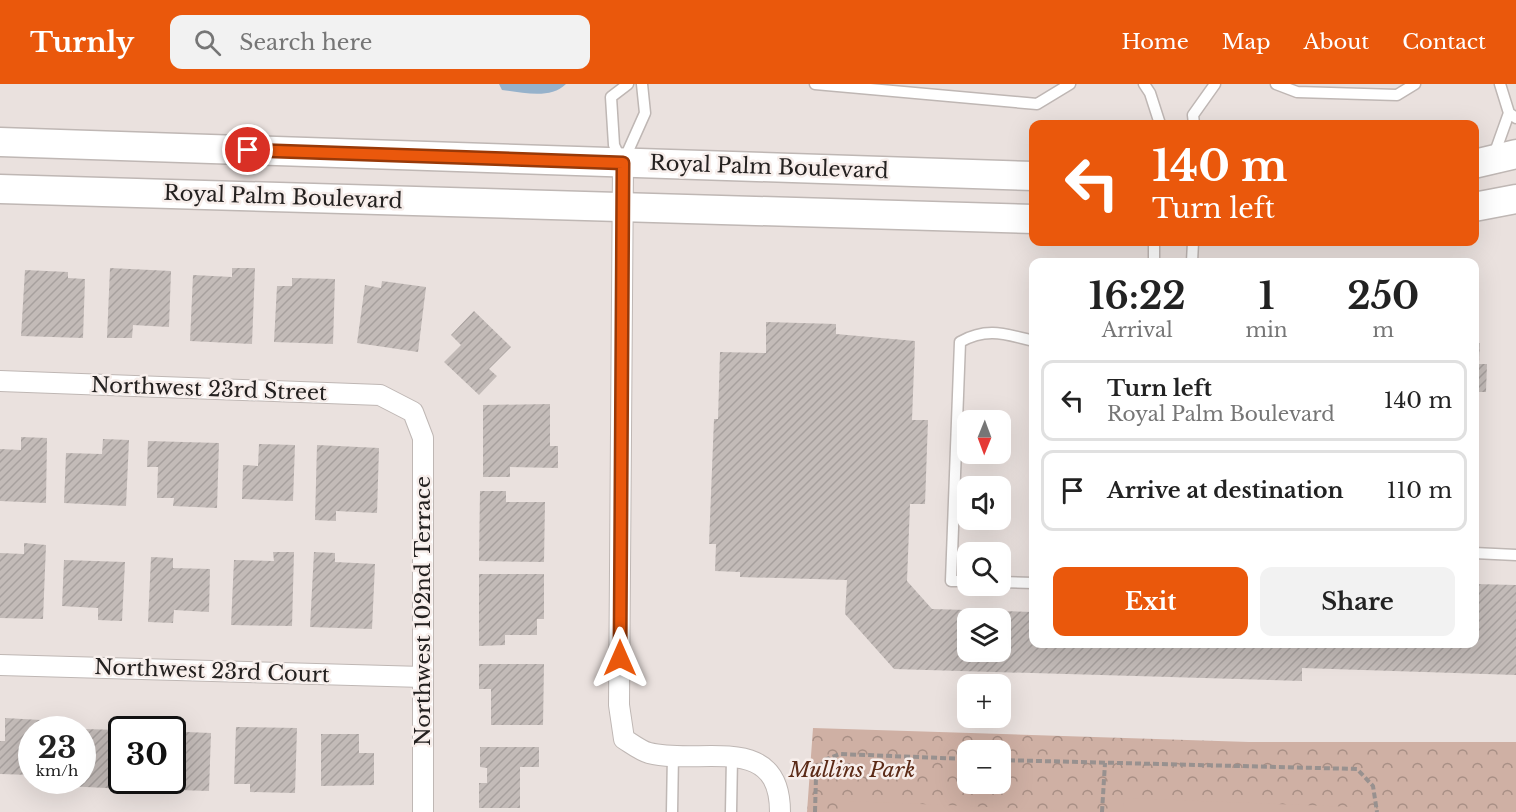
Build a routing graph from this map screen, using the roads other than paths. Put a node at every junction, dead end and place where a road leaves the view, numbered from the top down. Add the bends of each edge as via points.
1 (628, 84) edge
2 (642, 84) edge
3 (814, 84) edge
4 (824, 84) edge
5 (1144, 84) edge
6 (1215, 84) edge
7 (1276, 84) edge
8 (1415, 84) edge
9 (1500, 84) edge
10 (1066, 85) edge
11 (1513, 116) edge
12 (1159, 120) edge
13 (1194, 120) edge
14 (0, 142) edge
15 (1494, 160) edge
16 (623, 163) junction
17 (1029, 176) edge
18 (0, 189) edge
19 (1516, 199) edge
20 (1479, 206) edge
21 (623, 207) junction
22 (1029, 219) edge
23 (1029, 340) edge
24 (0, 381) edge
25 (413, 412) joint
26 (1479, 554) edge
27 (1516, 555) edge
28 (957, 580) edge
29 (1011, 582) edge
30 (1029, 583) edge
31 (0, 665) edge
32 (423, 677) junction
33 (673, 754) junction
34 (732, 757) junction
35 (423, 812) edge
36 (672, 812) edge
37 (731, 812) edge
38 (780, 812) edge

1 - 16 lane via 611,97 614,145
2 - 16 lane via 645,113
3 - 4 lane
4 - 10 lane via 1037,104
5 - 12 lane
6 - 13 lane
7 - 8 lane via 1298,92 1397,95
9 - 11 lane
11 - 15 lane
14 - 16 main road, Royal Palm Boulevard
16 - 17 main road, Royal Palm Boulevard
16 - 21 street
18 - 21 main road, Royal Palm Boulevard
19 - 20 main road
21 - 22 main road, Royal Palm Boulevard
21 - 33 street via 620,705 624,740 648,753
23 - 28 lane via 997,332 975,333 960,342 951,580
24 - 25 street, Northwest 23rd Street via 380,395
25 - 32 street, Northwest 102nd Terrace via 423,438
26 - 27 lane
29 - 30 lane
31 - 32 street, Northwest 23rd Court
32 - 35 street, Northwest 102nd Terrace
33 - 34 street
33 - 36 lane
34 - 37 lane
34 - 38 street via 749,758 771,773 780,794

